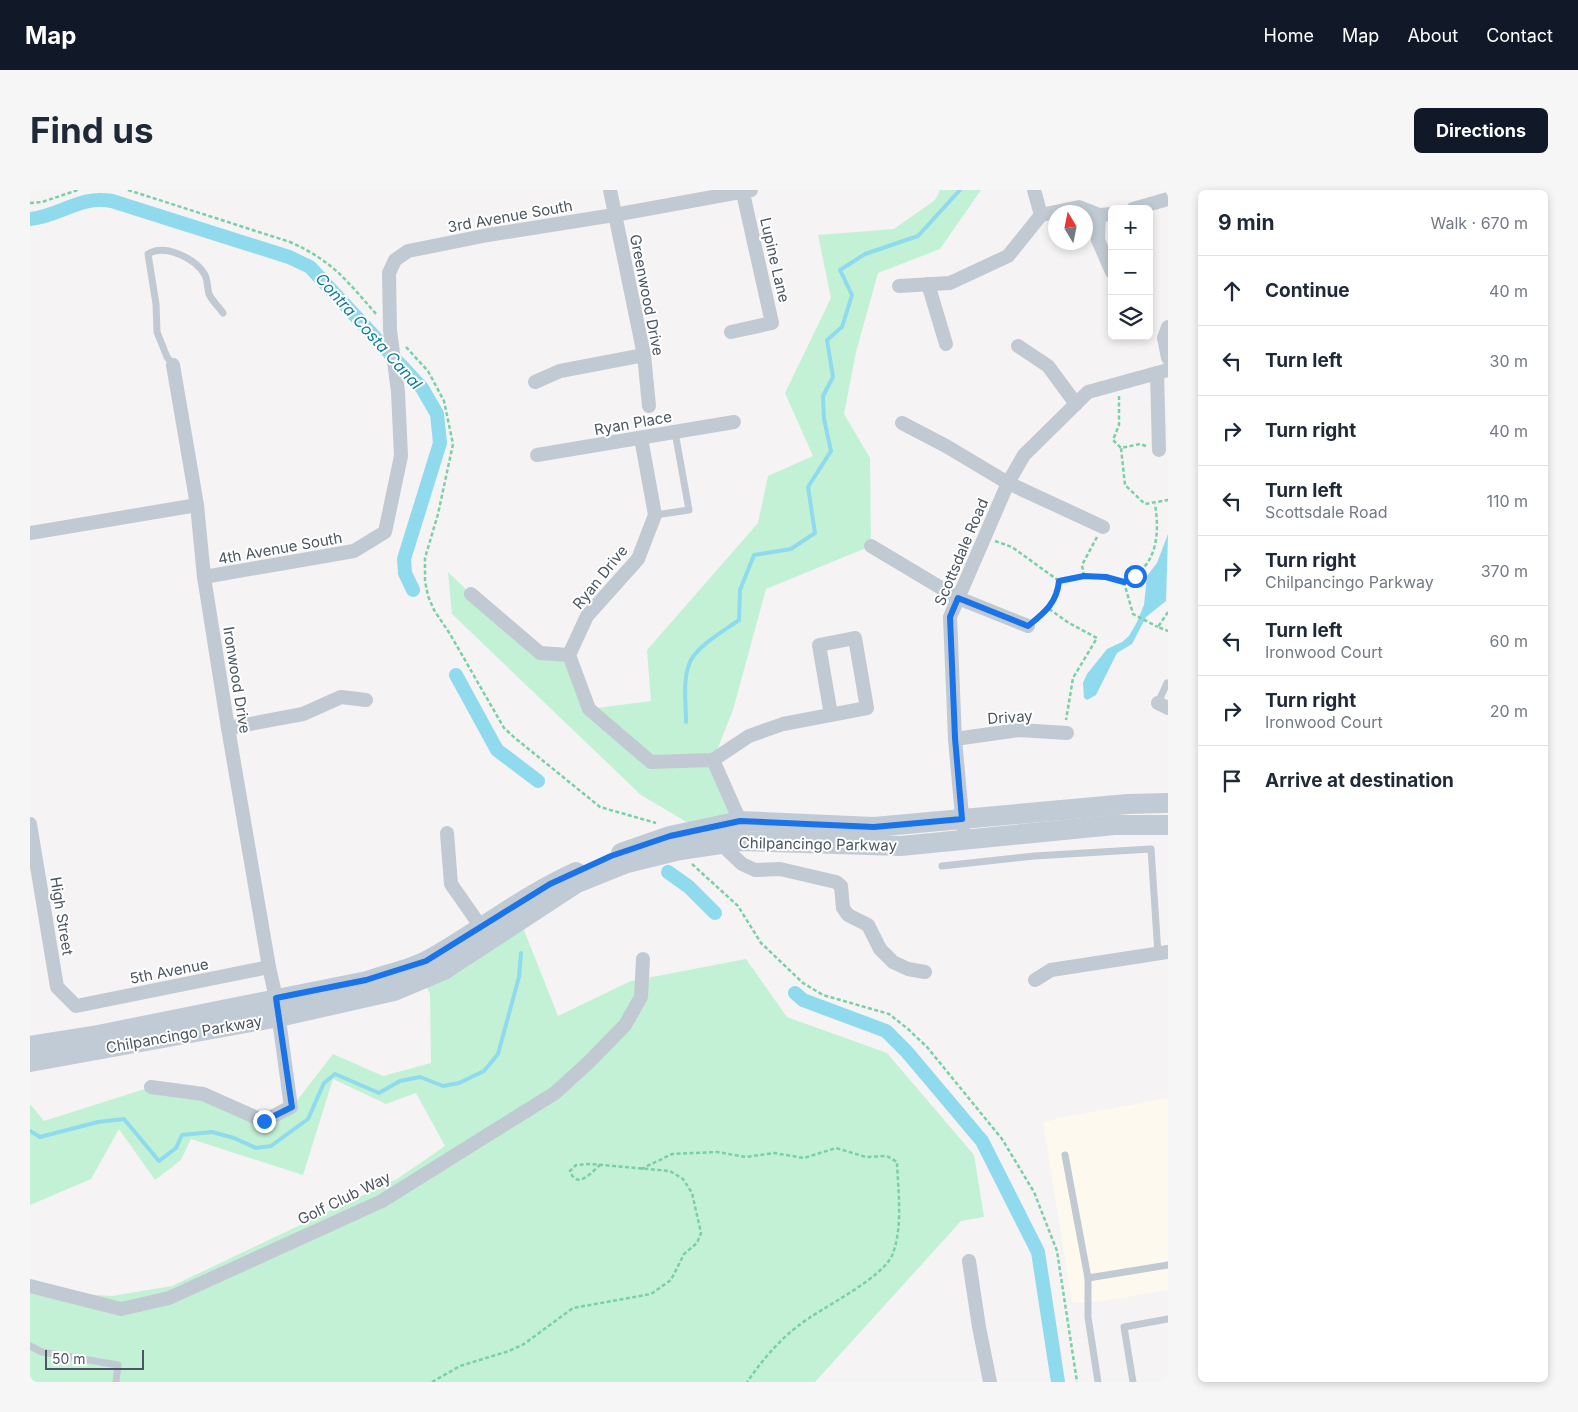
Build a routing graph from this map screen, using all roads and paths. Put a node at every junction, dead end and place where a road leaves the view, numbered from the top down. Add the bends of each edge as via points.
1 (78, 190) edge
2 (128, 190) edge
3 (610, 190) edge
4 (1034, 190) edge
5 (747, 191) edge
6 (1168, 199) edge
7 (30, 203) edge
8 (1147, 205) edge
9 (1105, 214) edge
10 (614, 215) junction
11 (1041, 215) junction
12 (1108, 263) edge
13 (928, 284) junction
14 (899, 286) dead end
15 (223, 313) dead end
16 (1168, 327) edge
17 (390, 330) junction
18 (731, 332) dead end
19 (946, 344) dead end
20 (1018, 346) dead end
21 (644, 355) junction
22 (1168, 358) edge
23 (173, 365) joint
24 (1162, 372) edge
25 (535, 382) dead end
26 (1119, 384) junction
27 (1076, 404) junction
28 (650, 406) dead end
29 (734, 422) dead end
30 (902, 423) dead end
31 (675, 432) junction
32 (641, 438) junction
33 (1120, 448) junction
34 (1160, 450) joint
35 (537, 455) dead end
36 (1008, 483) junction
37 (1168, 500) edge
38 (1155, 504) junction
39 (197, 505) junction
40 (655, 515) junction
41 (1103, 527) joint
42 (30, 533) edge
43 (985, 538) junction
44 (872, 546) dead end
45 (1084, 576) junction
46 (204, 577) junction
47 (1059, 581) junction
48 (1124, 582) junction
49 (471, 594) dead end
50 (958, 598) junction
51 (1049, 609) junction
52 (1168, 612) edge
53 (1028, 626) joint
54 (1158, 627) junction
55 (1168, 632) edge
56 (569, 655) junction
57 (1167, 683) edge
58 (366, 700) dead end
59 (1163, 706) edge
60 (831, 715) junction
61 (228, 728) junction
62 (1067, 732) joint
63 (955, 738) junction
64 (713, 760) junction
65 (1168, 804) edge
66 (962, 819) junction
67 (740, 821) junction
68 (30, 824) edge
69 (1168, 825) edge
70 (447, 833) dead end
71 (964, 840) junction
72 (741, 842) junction
73 (675, 843) junction
74 (721, 844) junction
75 (942, 866) dead end
76 (484, 935) junction
77 (1163, 953) edge
78 (643, 958) dead end
79 (269, 967) junction
80 (925, 972) dead end
81 (1035, 980) dead end
82 (76, 1006) joint
83 (278, 1008) junction
84 (30, 1046) edge
85 (30, 1062) edge
86 (151, 1087) dead end
87 (1065, 1155) dead end
88 (600, 1166) junction
89 (641, 1169) junction
90 (969, 1261) dead end
91 (1168, 1265) edge
92 (1088, 1278) junction
93 (30, 1286) edge
94 (1168, 1319) edge
95 (30, 1346) edge
96 (116, 1382) edge
97 (432, 1382) edge
98 (747, 1382) edge
99 (990, 1382) edge
100 (1077, 1382) edge
101 (1098, 1382) edge
102 (1133, 1382) edge

1 - 7 path
2 - 17 path via 312,252 337,269
3 - 10 street, Greenwood Drive
4 - 11 street
5 - 10 street, 3rd Avenue South
5 - 18 street, Lupine Lane via 772,323
6 - 8 street
9 - 11 street via 1079,207
9 - 12 street via 1098,240
10 - 17 street, 3rd Avenue South via 408,251 395,260 389,273
10 - 21 street, Greenwood Drive
11 - 13 street via 1008,256 950,283
13 - 14 street
13 - 19 street
15 - 23 lane via 209,294 205,275 192,263 176,253 160,250 148,254 157,332 166,358
16 - 22 street via 1164,338
17 - 46 street, 4th Avenue South via 398,392 401,456 385,532 354,551
17 - 73 path via 428,371 444,401 453,444 425,558 425,581 434,610 510,733 600,807 653,821 662,826
20 - 27 street via 1048,366
21 - 25 street via 560,371
21 - 28 street, Greenwood Drive
23 - 39 street, Ironwood Drive
24 - 26 street, Scottsdale Road
24 - 34 street
26 - 27 street, Scottsdale Road via 1088,392
26 - 33 path via 1119,426 1113,440
27 - 36 street, Scottsdale Road via 1024,455
29 - 31 street, Ryan Place
30 - 36 street
31 - 32 street, Ryan Place
31 - 40 lane via 689,510
32 - 35 street, Ryan Place
32 - 40 street
33 - 34 path via 1140,444
33 - 38 path via 1125,485 1145,504
36 - 41 street
36 - 43 street, Scottsdale Road
37 - 38 path
38 - 48 path via 1158,527 1151,556 1144,568
39 - 42 street
39 - 46 street, Ironwood Drive
40 - 56 street, Ryan Drive via 638,559 586,616
41 - 45 path via 1087,552 1082,565
43 - 47 path via 1012,547
43 - 50 street, Scottsdale Road
44 - 50 street
45 - 47 path
45 - 48 path
46 - 61 street, Ironwood Drive
47 - 51 path
48 - 54 path via 1133,614
49 - 56 street via 540,653
50 - 53 street
50 - 63 street, Scottsdale Road via 950,617
51 - 53 path
51 - 62 path via 1097,638 1073,678 1066,713
52 - 54 path
54 - 55 path
56 - 64 street via 589,709 652,762
57 - 59 lane
58 - 61 street via 341,697 303,714
60 - 60 street via 867,708 855,638 819,645
60 - 64 street via 784,724 749,736
61 - 79 street, Ironwood Drive
62 - 63 street, Drivay via 1019,730
63 - 66 street, Scottsdale Road
64 - 67 street
65 - 66 street, Chilpancingo Parkway via 1128,804
66 - 67 street, Chilpancingo Parkway via 874,827
66 - 71 street, Scottsdale Road
67 - 72 street
67 - 73 street, Chilpancingo Parkway
68 - 82 street, High Street via 57,987
69 - 71 street, Chilpancingo Parkway via 1114,825
70 - 76 street via 451,884
71 - 72 street, Chilpancingo Parkway via 900,846
72 - 74 street, Chilpancingo Parkway
73 - 74 street, Chilpancingo Parkway
73 - 76 street, Chilpancingo Parkway via 577,883
73 - 100 path via 684,858 738,906 761,942 803,983 822,995 889,1014 908,1029 927,1047 1002,1139 1034,1192 1056,1251
74 - 80 street via 742,864 755,870 780,869 836,882 841,886 848,915 868,925 880,949 893,962
75 - 77 lane via 1034,856 1151,849
76 - 83 street, Chilpancingo Parkway via 444,970 394,991
77 - 81 street via 1051,970
78 - 93 street, Golf Club Way via 642,997 625,1025 589,1062 555,1093 382,1201 170,1298 121,1309
79 - 82 street, 5th Avenue
79 - 83 street, Ironwood Drive
83 - 84 street, Chilpancingo Parkway
83 - 85 street, Chilpancingo Parkway
83 - 86 street, Ironwood Drive via 292,1107 264,1121 203,1094
87 - 92 lane
88 - 88 path via 576,1165 570,1171 572,1178 584,1180
88 - 89 path
89 - 97 path via 670,1171 683,1179 692,1193 701,1233 697,1243 684,1254 671,1280 651,1294 574,1308 524,1344 460,1366
89 - 98 path via 672,1154 717,1152 746,1157 774,1153 804,1158 836,1148 866,1158 887,1156 897,1162 897,1234 893,1254 883,1269 798,1326 765,1356
90 - 99 street
91 - 92 lane
92 - 101 lane via 1088,1318
94 - 102 lane via 1124,1327
95 - 96 lane via 42,1352 118,1365

